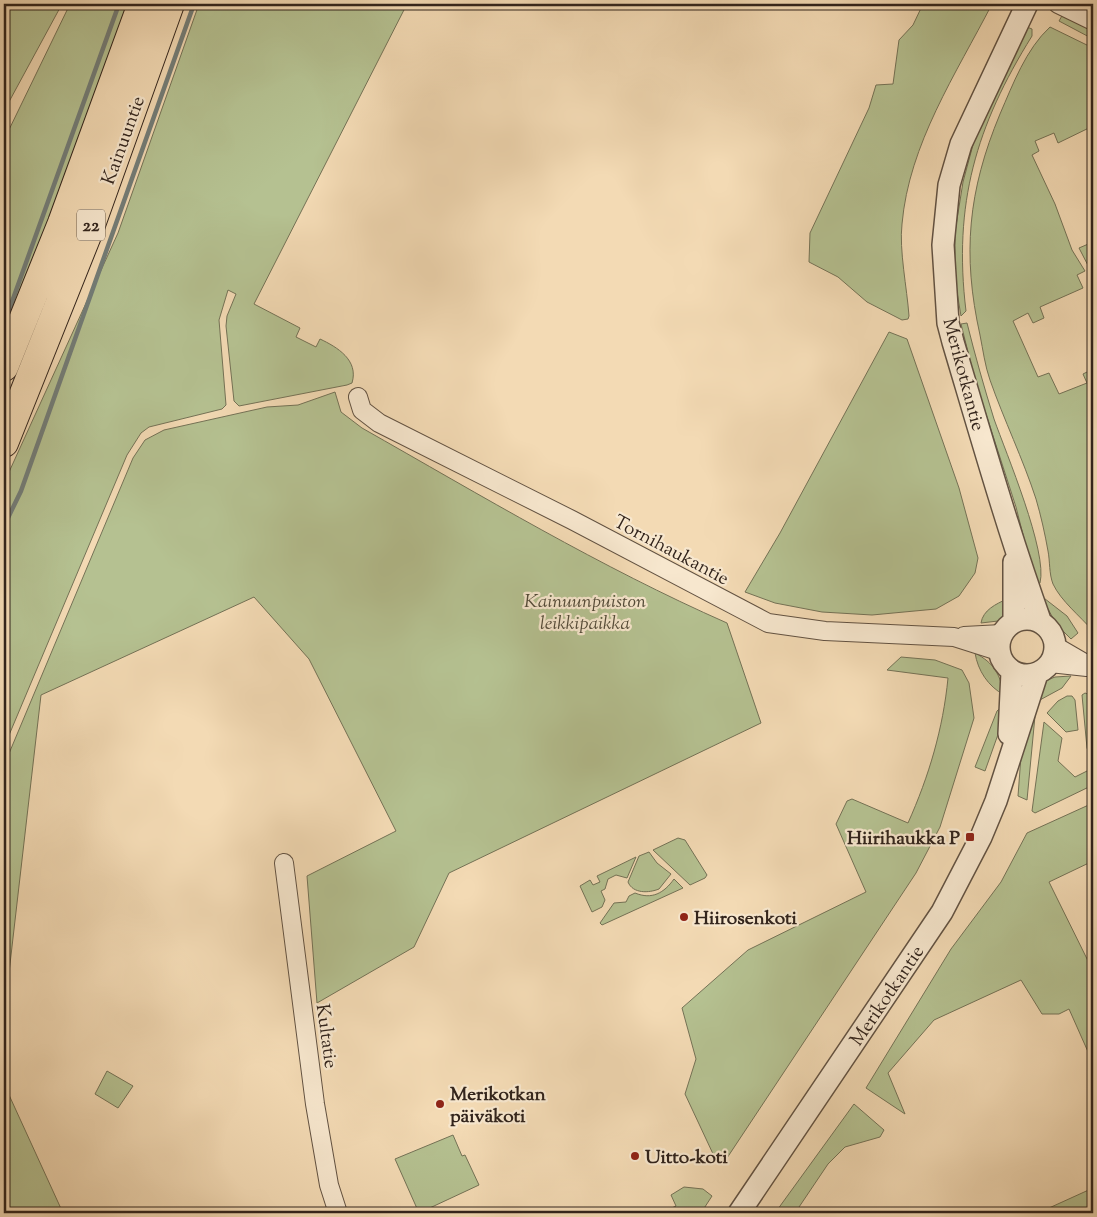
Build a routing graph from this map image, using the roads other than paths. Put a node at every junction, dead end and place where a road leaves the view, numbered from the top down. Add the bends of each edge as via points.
1 (142, 4) edge
2 (170, 4) edge
3 (1027, 4) edge
4 (1058, 4) edge
5 (1093, 21) edge
6 (4, 367) edge
7 (358, 397) dead end
8 (4, 443) edge
9 (1014, 547) junction
10 (1041, 622) junction
11 (1005, 636) junction
12 (1048, 661) junction
13 (1093, 668) edge
14 (1012, 672) junction
15 (1007, 762) junction
16 (284, 864) dead end
17 (338, 1213) edge
18 (739, 1213) edge

1 - 6 highway, Kainuuntie / 22 via 62,223
2 - 8 highway, Kainuuntie / 22 via 88,233
3 - 9 street, Merikotkantie via 961,144 949,185 943,245 952,336
4 - 5 street
7 - 11 street, Tornihaukantie via 362,410 379,423 768,623 825,631
9 - 10 street, Merikotkantie
9 - 11 street, Merikotkantie
10 - 11 street via 1027,618
10 - 12 street, Merikotkantie via 1054,637
11 - 14 street via 1006,666
12 - 13 street
12 - 14 street via 1020,675
12 - 15 street, Merikotkantie
14 - 15 street, Merikotkantie
15 - 18 street, Merikotkantie via 981,837 942,912
16 - 17 street, Kultatie via 315,1104 329,1185

